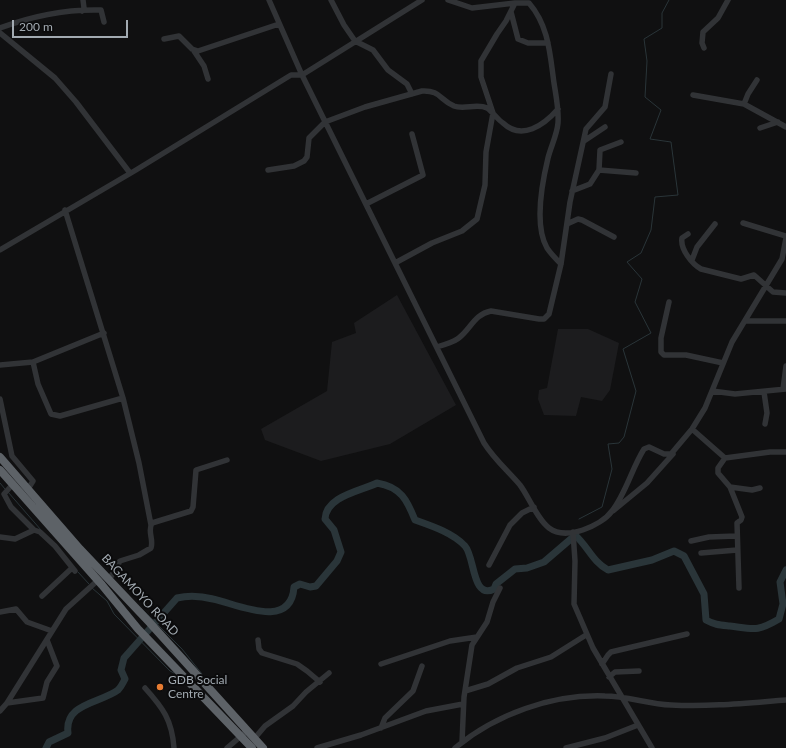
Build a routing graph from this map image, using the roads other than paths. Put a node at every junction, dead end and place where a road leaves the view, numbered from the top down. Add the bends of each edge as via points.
1 (83, 0) edge
2 (269, 0) edge
3 (331, 0) edge
4 (422, 0) edge
5 (448, 0) edge
6 (728, 0) edge
7 (524, 1) edge
8 (503, 2) edge
9 (515, 3) junction
10 (82, 11) junction
11 (511, 12) junction
12 (104, 22) dead end
13 (278, 24) junction
14 (0, 28) edge
15 (0, 33) edge
16 (164, 39) dead end
17 (355, 41) junction
18 (548, 43) junction
19 (704, 48) dead end
20 (194, 51) junction
21 (611, 74) dead end
22 (302, 75) junction
23 (208, 79) dead end
24 (757, 80) dead end
25 (412, 94) junction
26 (693, 95) dead end
27 (744, 104) junction
28 (558, 109) junction
29 (493, 113) junction
30 (325, 122) junction
31 (778, 122) junction
32 (605, 127) dead end
33 (786, 127) edge
34 (760, 128) dead end
35 (412, 134) dead end
36 (584, 141) junction
37 (621, 142) dead end
38 (268, 170) dead end
39 (600, 170) junction
40 (130, 173) junction
41 (636, 173) dead end
42 (572, 191) junction
43 (366, 204) junction
44 (66, 210) junction
45 (743, 223) dead end
46 (567, 224) junction
47 (715, 224) dead end
48 (688, 234) dead end
49 (614, 237) dead end
50 (786, 237) edge
51 (0, 250) edge
52 (692, 260) junction
53 (784, 260) edge
54 (395, 263) junction
55 (561, 264) junction
56 (766, 285) junction
57 (786, 293) edge
58 (669, 302) dead end
59 (745, 321) junction
60 (786, 321) edge
61 (104, 333) junction
62 (437, 347) junction
63 (34, 362) junction
64 (723, 363) junction
65 (0, 365) edge
66 (786, 366) edge
67 (784, 389) edge
68 (712, 391) junction
69 (764, 392) junction
70 (123, 398) junction
71 (0, 400) edge
72 (765, 424) dead end
73 (692, 429) junction
74 (674, 452) junction
75 (786, 452) edge
76 (0, 457) edge
77 (725, 458) junction
78 (227, 460) dead end
79 (0, 470) edge
80 (13, 484) junction
81 (730, 488) junction
82 (760, 488) dead end
83 (28, 489) junction
84 (2, 492) edge
85 (534, 507) junction
86 (612, 511) junction
87 (150, 525) junction
88 (34, 530) junction
89 (572, 532) junction
90 (736, 536) junction
91 (0, 537) edge
92 (691, 541) dead end
93 (737, 550) junction
94 (701, 553) dead end
95 (489, 565) dead end
96 (97, 580) junction
97 (109, 580) junction
98 (500, 588) dead end
99 (739, 588) dead end
100 (42, 596) dead end
101 (0, 612) edge
102 (52, 631) junction
103 (687, 634) dead end
104 (586, 635) junction
105 (477, 636) junction
106 (47, 640) junction
107 (258, 640) dead end
108 (381, 664) dead end
109 (602, 664) junction
110 (422, 666) dead end
111 (639, 671) dead end
112 (329, 673) dead end
113 (609, 677) junction
114 (320, 682) junction
115 (145, 688) dead end
116 (465, 691) junction
117 (621, 697) junction
118 (786, 700) edge
119 (7, 703) junction
120 (463, 704) junction
121 (0, 711) edge
122 (638, 725) junction
123 (381, 728) junction
124 (244, 734) junction
125 (254, 739) junction
126 (462, 742) junction
127 (174, 748) edge
128 (227, 748) edge
129 (252, 748) edge
130 (263, 748) edge
131 (317, 748) edge
132 (455, 748) edge
133 (566, 748) edge
134 (652, 748) edge

1 - 10 street
2 - 13 street
3 - 17 street
4 - 17 street
5 - 8 street via 472,8
6 - 19 street via 718,18 703,32
7 - 9 street
7 - 18 street via 529,3 539,16
8 - 9 street
9 - 11 street
10 - 12 street via 101,10
10 - 14 street via 22,20
11 - 18 street via 518,39 528,43
11 - 29 street via 481,61 481,77
13 - 20 street
13 - 22 street
15 - 40 street via 55,78
16 - 20 street via 179,36
17 - 22 street
17 - 25 street via 373,50 388,70 407,84
18 - 28 street
20 - 23 street via 204,66
21 - 36 street via 605,107 586,130
22 - 30 street
22 - 40 street via 291,76
24 - 27 street
25 - 29 street via 430,90 455,106 481,106
25 - 30 street via 352,111
26 - 27 street
27 - 31 street
28 - 29 street via 539,126 520,132 503,124
28 - 55 street via 557,133 548,157 540,218 546,246
29 - 54 street via 486,152 484,189 477,219 462,231 432,243
30 - 38 street via 309,138 304,161 294,166
30 - 43 street
31 - 33 street
31 - 34 street
32 - 36 street
35 - 43 street via 422,177
36 - 42 street
37 - 39 street via 600,150
39 - 41 street
39 - 42 street via 590,184
40 - 44 street
42 - 46 street
43 - 54 street
44 - 51 street
44 - 61 street
45 - 50 street
46 - 49 street via 582,220
46 - 55 street
47 - 52 street via 697,248
48 - 52 street via 682,238 682,243
50 - 53 street
52 - 56 street via 701,269 739,278 754,275
53 - 56 street
54 - 62 street
55 - 62 street via 549,314 544,319 485,312 459,338
56 - 57 street via 773,292
56 - 59 street
58 - 64 street via 661,338 661,352 664,355 686,355
59 - 60 street
59 - 64 street
61 - 63 street
61 - 70 street
62 - 85 street via 493,458 520,486
63 - 65 street
63 - 70 street via 38,384 54,416
64 - 68 street
66 - 67 street
67 - 69 street
68 - 69 street via 734,394
68 - 73 street
69 - 72 street via 767,413
70 - 87 street via 142,477
71 - 83 street via 12,456 33,481
73 - 74 street
73 - 77 street
74 - 86 street via 647,483
74 - 86 street via 668,454 650,447 644,449
75 - 77 street
76 - 83 highway, BAGAMOYO ROAD
77 - 81 street via 718,468 718,473
78 - 87 street via 196,470 194,503 191,510 154,521
79 - 80 highway, BAGAMOYO ROAD
80 - 84 street
80 - 96 highway, BAGAMOYO ROAD
81 - 82 street
81 - 90 street via 742,517 736,523
83 - 97 highway, BAGAMOYO ROAD
84 - 88 street via 11,507
85 - 89 street via 549,528
85 - 95 street via 522,513 510,525
86 - 89 street via 599,524
87 - 97 street via 151,548 120,561
88 - 91 street via 15,539
88 - 100 street via 45,536 73,569
89 - 104 street via 575,561 574,604
90 - 92 street
90 - 93 street
93 - 94 street
93 - 99 street
96 - 102 street via 66,609
96 - 124 highway, BAGAMOYO ROAD via 138,629
97 - 124 highway, BAGAMOYO ROAD via 163,637
98 - 105 street via 487,622
101 - 102 street via 16,609 27,622
102 - 106 street
103 - 109 street via 611,652
104 - 109 street
104 - 116 street via 551,658 517,668 488,684
105 - 108 street via 450,641
105 - 116 street via 472,644
106 - 119 street
106 - 119 street via 57,666 47,682 43,698 30,702
107 - 114 street via 262,653 297,664
109 - 113 street
110 - 123 street via 413,691 385,718
111 - 113 street via 615,672
112 - 114 street
113 - 117 street
114 - 125 street via 265,726
115 - 127 street via 167,715 172,728
116 - 120 street
117 - 118 street via 669,705 716,706
117 - 122 street
117 - 126 street via 585,696 534,706 505,717
119 - 121 street
120 - 123 street via 426,711
120 - 126 street
122 - 133 street via 606,738
122 - 134 street
123 - 131 street
124 - 125 highway, BAGAMOYO ROAD
124 - 128 street
124 - 129 highway, BAGAMOYO ROAD
125 - 130 highway, BAGAMOYO ROAD
126 - 132 street

